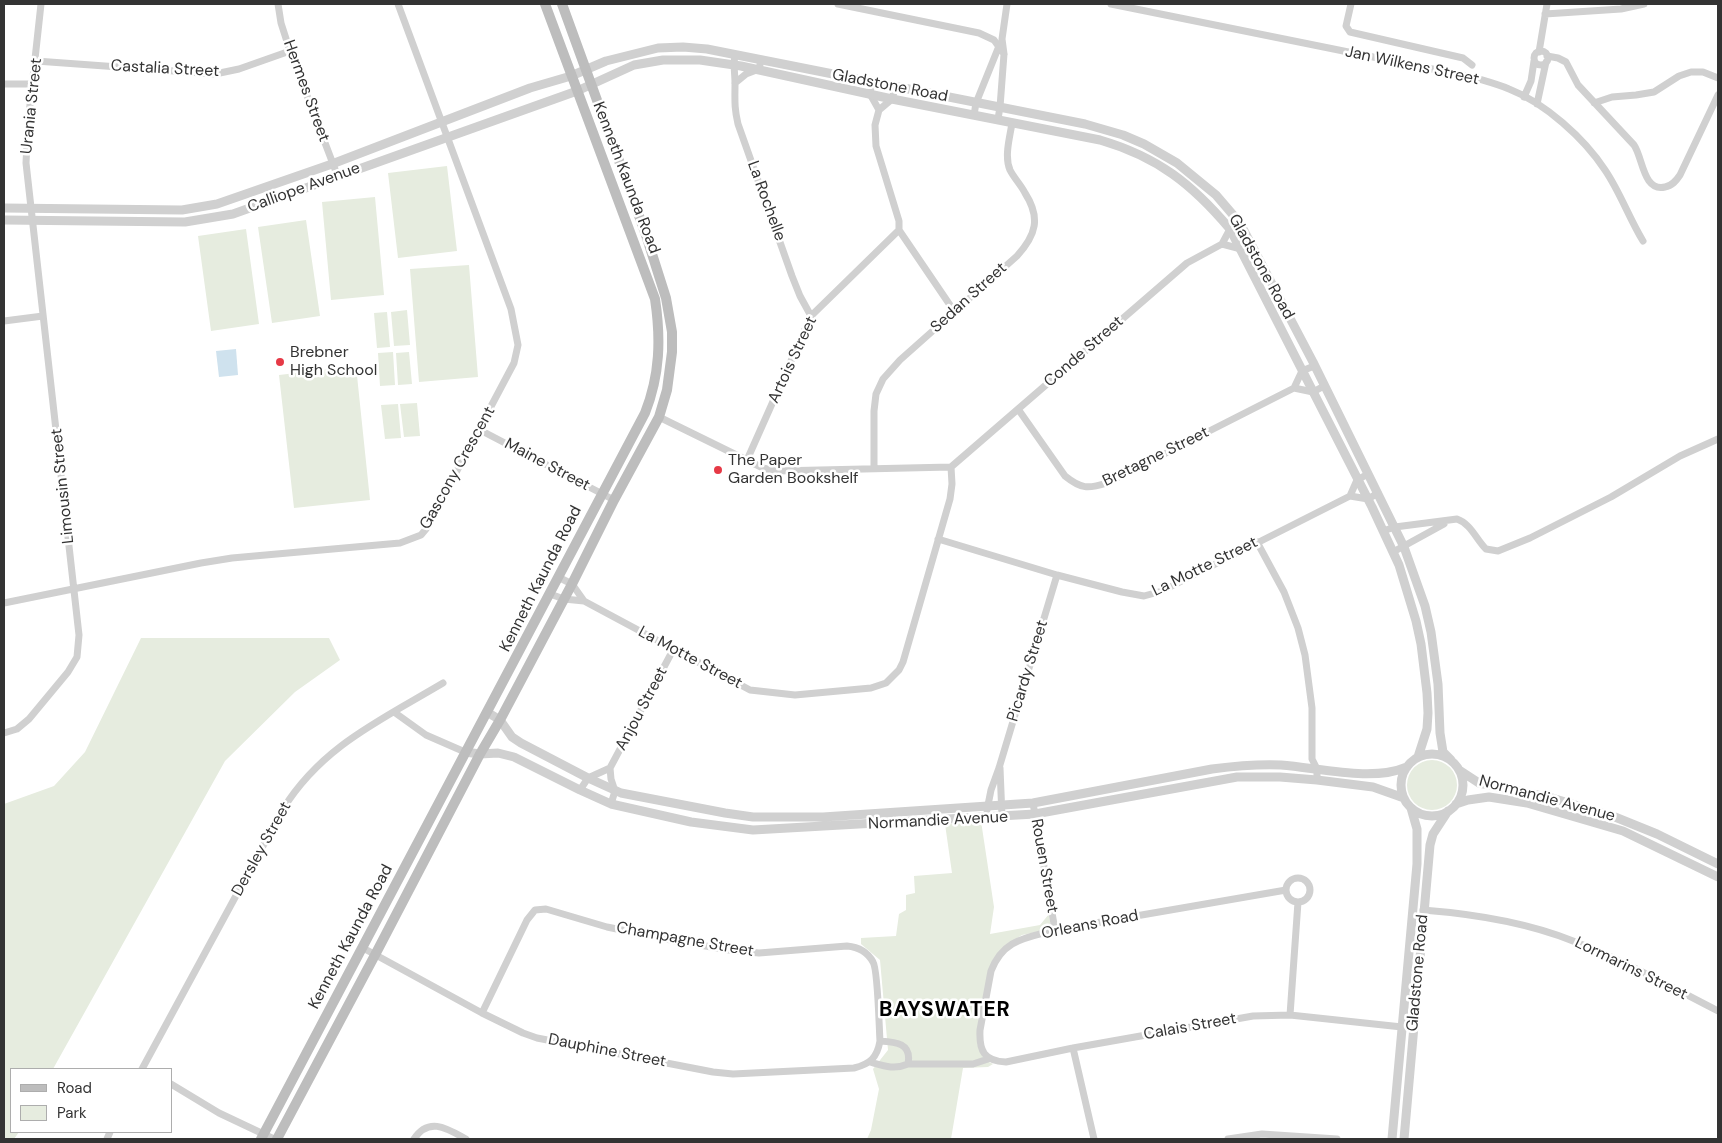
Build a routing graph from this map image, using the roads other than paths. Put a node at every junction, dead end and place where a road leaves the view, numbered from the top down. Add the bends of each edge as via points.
1 (41, 4) edge
2 (278, 4) edge
3 (398, 4) edge
4 (545, 4) edge
5 (562, 4) edge
6 (838, 4) edge
7 (1007, 4) edge
8 (1111, 4) edge
9 (1350, 4) edge
10 (1547, 4) edge
11 (1644, 4) edge
12 (1545, 14) junction
13 (1002, 39) junction
14 (999, 47) junction
15 (290, 51) junction
16 (1538, 52) junction
17 (1004, 54) junction
18 (734, 59) junction
19 (1547, 59) junction
20 (36, 61) junction
21 (1534, 61) junction
22 (760, 64) junction
23 (1472, 65) dead end
24 (586, 69) junction
25 (571, 76) junction
26 (1718, 78) edge
27 (872, 82) junction
28 (735, 83) junction
29 (4, 84) edge
30 (33, 84) junction
31 (592, 84) junction
32 (895, 88) junction
33 (577, 91) junction
34 (870, 94) junction
35 (1718, 95) edge
36 (1524, 97) junction
37 (892, 99) junction
38 (976, 103) junction
39 (1594, 103) junction
40 (1537, 104) junction
41 (1000, 107) junction
42 (879, 110) junction
43 (1028, 113) junction
44 (974, 115) junction
45 (998, 119) junction
46 (441, 123) junction
47 (1012, 123) junction
48 (1025, 126) junction
49 (447, 136) junction
50 (332, 164) junction
51 (338, 177) junction
52 (4, 208) edge
53 (32, 208) junction
54 (4, 220) edge
55 (33, 220) junction
56 (1240, 223) junction
57 (1230, 229) junction
58 (899, 230) junction
59 (646, 235) junction
60 (633, 241) junction
61 (1643, 241) dead end
62 (1222, 244) junction
63 (1251, 244) junction
64 (1241, 249) junction
65 (954, 311) junction
66 (43, 316) junction
67 (811, 316) junction
68 (4, 321) edge
69 (1314, 366) junction
70 (1302, 371) junction
71 (1324, 386) junction
72 (1294, 388) junction
73 (1313, 392) junction
74 (1018, 409) junction
75 (659, 417) junction
76 (480, 430) junction
77 (1718, 439) edge
78 (748, 460) junction
79 (951, 467) junction
80 (874, 468) junction
81 (1368, 474) junction
82 (1357, 480) junction
83 (1378, 493) junction
84 (602, 494) junction
85 (1350, 496) junction
86 (1368, 499) junction
87 (614, 500) junction
88 (1448, 521) junction
89 (1395, 527) junction
90 (1383, 532) junction
91 (938, 539) junction
92 (1257, 542) junction
93 (1404, 547) junction
94 (1393, 552) junction
95 (1057, 575) junction
96 (558, 577) junction
97 (572, 584) junction
98 (74, 588) junction
99 (550, 594) junction
100 (564, 599) junction
101 (584, 600) junction
102 (4, 602) edge
103 (528, 637) junction
104 (541, 643) junction
105 (674, 650) junction
106 (443, 683) dead end
107 (394, 712) junction
108 (487, 712) junction
109 (500, 720) junction
110 (4, 733) edge
111 (465, 752) junction
112 (480, 754) junction
113 (1418, 758) junction
114 (1312, 759) junction
115 (1451, 760) junction
116 (1407, 766) junction
117 (1303, 767) junction
118 (610, 768) junction
119 (1000, 768) junction
120 (1317, 769) junction
121 (1459, 770) junction
122 (588, 778) junction
123 (1301, 778) junction
124 (1317, 780) junction
125 (580, 790) junction
126 (615, 791) junction
127 (1404, 798) junction
128 (1033, 803) junction
129 (611, 804) junction
130 (1456, 804) junction
131 (988, 806) junction
132 (1002, 806) junction
133 (1411, 808) junction
134 (1448, 811) junction
135 (725, 813) junction
136 (1035, 814) junction
137 (1002, 817) junction
138 (987, 818) junction
139 (723, 827) junction
140 (1718, 864) edge
141 (1718, 877) edge
142 (1286, 890) junction
143 (1414, 901) junction
144 (1298, 902) junction
145 (1424, 910) junction
146 (1412, 918) junction
147 (1055, 930) junction
148 (363, 948) junction
149 (375, 955) junction
150 (1718, 1011) edge
151 (482, 1013) junction
152 (1290, 1015) junction
153 (1414, 1018) junction
154 (1403, 1022) junction
155 (1402, 1037) junction
156 (1412, 1037) junction
157 (880, 1041) junction
158 (1073, 1048) junction
159 (986, 1056) junction
160 (870, 1062) junction
161 (908, 1064) junction
162 (144, 1068) edge
163 (172, 1085) edge
164 (262, 1137) edge
165 (1392, 1137) edge
166 (1404, 1137) edge
167 (275, 1139) edge
168 (414, 1139) edge
169 (466, 1139) edge
170 (1094, 1139) edge
171 (1228, 1139) edge
172 (1337, 1139) edge

1 - 20 street, Urania Street
2 - 15 street, Hermes Street
3 - 46 street, Gascony Crescent
4 - 25 main road, Kenneth Kaunda Road
5 - 24 main road, Kenneth Kaunda Road
6 - 14 street via 979,33 990,37
7 - 13 street
8 - 36 street, Jan Wilkens Street via 1472,77
9 - 23 street via 1346,26 1350,32 1463,58
10 - 12 street
11 - 12 street via 1621,9
12 - 16 street
13 - 14 street
13 - 17 street
14 - 17 street
14 - 38 street
15 - 20 street, Castalia Street via 231,72 215,74
15 - 50 street, Hermes Street
16 - 19 street via 1543,52
16 - 21 street
17 - 41 street
18 - 22 street, Gladstone Road
18 - 24 street, Gladstone Road via 707,49 658,48
18 - 28 street, La Rochelle
18 - 31 street, Gladstone Road via 663,60 634,65
19 - 21 street via 1540,65
19 - 39 street via 1558,58 1566,62 1575,80
19 - 40 street
20 - 30 street, Urania Street
21 - 36 street
22 - 27 street, Gladstone Road
22 - 28 street
22 - 34 street, Gladstone Road
24 - 25 street, Calliope Avenue
24 - 31 main road, Kenneth Kaunda Road
25 - 33 main road, Kenneth Kaunda Road
25 - 46 street, Calliope Avenue via 530,88
26 - 39 street via 1703,72 1690,72 1654,92 1612,97
27 - 32 street, Gladstone Road
27 - 34 street
28 - 67 street, La Rochelle via 738,124 795,283
29 - 30 street
30 - 53 street, Urania Street via 26,163
31 - 33 street, Calliope Avenue
31 - 59 main road, Kenneth Kaunda Road
32 - 37 street
32 - 38 street, Gladstone Road
33 - 49 street, Calliope Avenue
33 - 60 main road, Kenneth Kaunda Road
34 - 37 street, Gladstone Road
34 - 42 street
35 - 39 street via 1680,175 1673,184 1660,188 1646,177 1634,145
36 - 40 street, Jan Wilkens Street
37 - 42 street
37 - 44 street, Gladstone Road
38 - 41 street, Gladstone Road
38 - 44 street
40 - 61 street, Jan Wilkens Street via 1574,134 1605,169
41 - 43 street, Gladstone Road
41 - 45 street
42 - 58 street via 876,146
43 - 48 street
43 - 56 street, Gladstone Road via 1103,128 1144,144 1195,177
44 - 45 street, Gladstone Road
45 - 47 street, Gladstone Road
46 - 49 street, Gascony Crescent
46 - 50 street, Calliope Avenue
47 - 48 street, Gladstone Road
47 - 65 street, Sedan Street via 1008,152 1010,170 1032,206 1034,231 1017,256
48 - 57 street, Gladstone Road via 1100,140 1140,154 1188,185
49 - 51 street, Calliope Avenue
49 - 76 street, Gascony Crescent via 512,309 517,334 514,363
50 - 51 street, Hermes Street
50 - 53 street, Calliope Avenue via 239,198 197,208
51 - 55 street, Calliope Avenue via 234,214 185,222
52 - 53 street, Calliope Avenue
53 - 55 street, Limousin Street
54 - 55 street, Calliope Avenue
55 - 66 street, Limousin Street
56 - 57 street
56 - 63 street, Gladstone Road
57 - 62 street
57 - 64 street, Gladstone Road
58 - 65 street
58 - 67 street, Artois Street
59 - 60 main road
59 - 75 main road, Kenneth Kaunda Road via 666,298 672,332 667,390
60 - 84 main road, Kenneth Kaunda Road via 655,299 659,336 657,371 645,413
62 - 64 street
62 - 74 street, Conde Street via 1187,263
63 - 64 street
63 - 69 street, Gladstone Road
64 - 70 street, Gladstone Road
65 - 80 street, Sedan Street via 900,360 879,385 875,402
66 - 68 street
66 - 98 street, Limousin Street
67 - 78 street, Artois Street
69 - 70 street
69 - 71 street, Gladstone Road
70 - 72 street
70 - 73 street, Gladstone Road
71 - 73 street
71 - 81 street, Gladstone Road
72 - 73 street
72 - 74 street, Bretagne Street via 1107,483 1084,488 1065,476
73 - 82 street, Gladstone Road
74 - 79 street, Conde Street
75 - 78 street
75 - 87 main road, Kenneth Kaunda Road
76 - 84 street, Maine Street
76 - 98 street, Gascony Crescent via 435,514 421,535 412,539 400,543 232,558
77 - 88 street via 1680,456 1611,497 1498,551 1486,549 1461,520
78 - 80 street via 776,471
79 - 80 street
79 - 91 street, La Motte Street via 951,492
81 - 82 street
81 - 83 street, Gladstone Road
82 - 85 street
82 - 86 street, Gladstone Road
83 - 86 street
83 - 89 street, Gladstone Road
84 - 87 street, Maine Street
84 - 96 main road, Kenneth Kaunda Road
85 - 86 street
85 - 92 street, La Motte Street
86 - 90 street, Gladstone Road
87 - 97 main road, Kenneth Kaunda Road
88 - 89 street
88 - 93 street
89 - 90 street
89 - 93 street, Gladstone Road
90 - 94 street, Gladstone Road
91 - 95 street, La Motte Street
91 - 105 street, La Motte Street via 903,662 892,678 880,686 795,695 750,690
92 - 95 street, La Motte Street via 1152,594 1134,595
92 - 114 street via 1284,592 1305,655 1312,708
93 - 94 street
93 - 115 street, Gladstone Road via 1425,606 1435,651 1440,733 1443,752
94 - 113 street, Gladstone Road via 1414,614 1423,661 1428,713
95 - 119 street, Picardy Street
96 - 97 street, La Motte Street
96 - 99 main road, Kenneth Kaunda Road
97 - 100 main road, Kenneth Kaunda Road
97 - 101 street, La Motte Street
98 - 102 street, Gascony Crescent
98 - 110 street, Limousin Street via 79,646 74,664 29,719 17,729
99 - 100 street, La Motte Street
99 - 103 main road, Kenneth Kaunda Road
100 - 101 street, La Motte Street
100 - 104 main road, Kenneth Kaunda Road
101 - 105 street, La Motte Street
103 - 104 main road
103 - 108 main road, Kenneth Kaunda Road
104 - 109 main road, Kenneth Kaunda Road
105 - 118 street, Anjou Street
106 - 107 street, Dersley Street
107 - 111 street via 426,735
107 - 162 street, Dersley Street via 327,756 292,795
108 - 109 street, Normandie Avenue
108 - 111 main road, Kenneth Kaunda Road
109 - 112 main road, Kenneth Kaunda Road
109 - 122 street, Normandie Avenue via 516,740
111 - 112 street, Normandie Avenue
111 - 148 main road, Kenneth Kaunda Road
112 - 125 street, Normandie Avenue via 514,757
112 - 149 main road, Kenneth Kaunda Road
113 - 115 street via 1435,754
113 - 116 street
114 - 117 street
114 - 120 street
115 - 121 street
116 - 120 street, Normandie Avenue via 1395,772 1373,774
116 - 127 street via 1402,776
117 - 120 street, Normandie Avenue
117 - 123 street
117 - 128 street, Normandie Avenue via 1263,764 1212,769
118 - 122 street, Anjou Street
118 - 126 street, Anjou Street
119 - 131 street, Picardy Street
119 - 132 street, Picardy Street
120 - 124 street
121 - 130 street via 1463,788
121 - 140 street, Normandie Avenue via 1479,783 1552,798 1615,817
122 - 125 street
122 - 126 street, Normandie Avenue
123 - 124 street, Normandie Avenue
123 - 136 street, Normandie Avenue via 1257,776 1220,779
124 - 127 street, Normandie Avenue via 1373,787
125 - 129 street, Normandie Avenue
126 - 129 street, Anjou Street
126 - 135 street, Normandie Avenue
127 - 133 street
128 - 132 street, Normandie Avenue
128 - 136 street, Rouen Street
129 - 139 street, Normandie Avenue
130 - 134 street
130 - 141 street, Normandie Avenue via 1489,797 1527,803 1623,831
131 - 132 street, Normandie Avenue
131 - 135 street, Normandie Avenue via 790,818
131 - 138 street, Picardy Street
132 - 137 street, Picardy Street
133 - 134 street via 1425,815 1441,815
133 - 143 street, Gladstone Road via 1418,842
134 - 145 street, Gladstone Road via 1430,845
135 - 139 street
136 - 137 street, Normandie Avenue
136 - 147 street, Rouen Street
137 - 138 street, Normandie Avenue
138 - 139 street, Normandie Avenue via 764,831
142 - 144 street via 1288,897
142 - 144 street via 1293,879 1300,878 1306,882 1310,888 1309,895
142 - 147 street, Orleans Road
143 - 145 street
143 - 146 street, Gladstone Road
144 - 152 street
145 - 146 street
145 - 150 street, Lormarins Street via 1490,918 1572,940
145 - 153 street, Gladstone Road
146 - 154 street, Gladstone Road
147 - 159 street, Orleans Road via 1018,940 994,963 979,1038
148 - 149 street, Dauphine Street
148 - 164 main road, Kenneth Kaunda Road
149 - 151 street, Dauphine Street
149 - 167 main road, Kenneth Kaunda Road
151 - 157 street, Champagne Street via 527,920 535,910 546,909 607,927 746,952 857,947 874,964
151 - 160 street, Dauphine Street via 537,1038 713,1072 750,1074 854,1068
152 - 154 street, Calais Street
152 - 158 street, Calais Street via 1253,1016
153 - 154 street via 1409,1016
153 - 156 street, Gladstone Road
154 - 155 street, Gladstone Road
155 - 156 street
155 - 165 street, Gladstone Road
156 - 166 street, Gladstone Road
157 - 160 street, Champagne Street via 878,1052
157 - 161 street via 904,1046 908,1051
158 - 159 street, Calais Street via 1006,1062 997,1062
158 - 170 street
159 - 161 street via 973,1064
160 - 161 street via 899,1068
163 - 164 street
164 - 167 street
165 - 166 street
168 - 169 street via 421,1131 434,1126
171 - 172 street via 1262,1134

